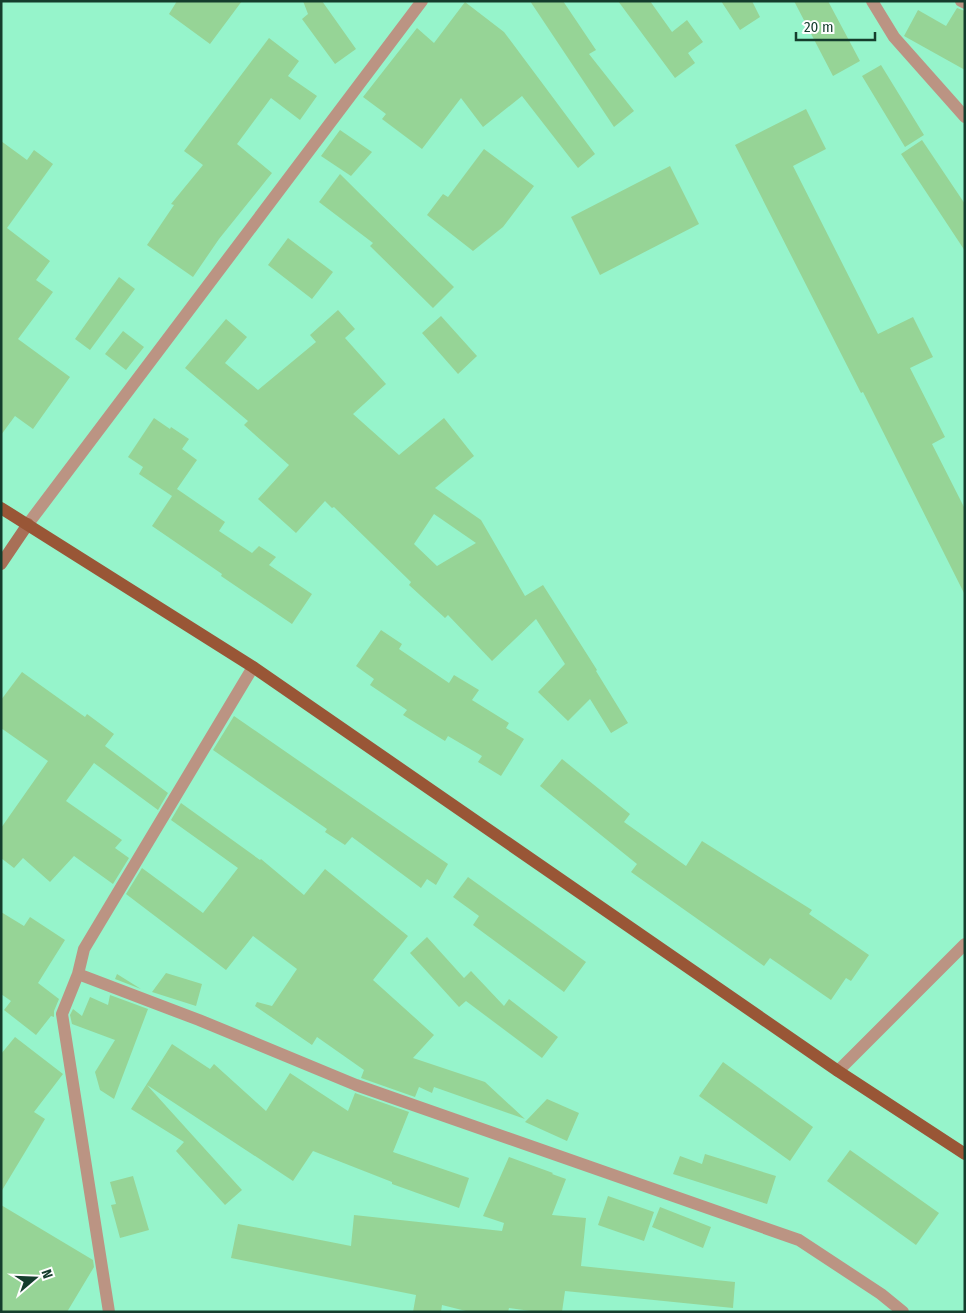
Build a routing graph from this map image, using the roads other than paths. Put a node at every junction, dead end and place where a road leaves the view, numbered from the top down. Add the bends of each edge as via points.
1 (422, 1) edge
2 (872, 1) edge
3 (960, 1) edge
4 (965, 3) edge
5 (965, 118) edge
6 (1, 508) edge
7 (28, 524) junction
8 (1, 564) edge
9 (253, 668) junction
10 (965, 944) edge
11 (78, 974) junction
12 (838, 1071) junction
13 (965, 1154) edge
14 (110, 1312) edge
15 (903, 1312) edge

1 - 7 street
2 - 5 street via 894,38
3 - 4 street
6 - 7 main road
7 - 8 main road
7 - 9 main road
9 - 11 street via 84,949
9 - 12 main road
10 - 12 street
11 - 14 street via 62,1014
11 - 15 street via 356,1085 799,1240
12 - 13 main road

